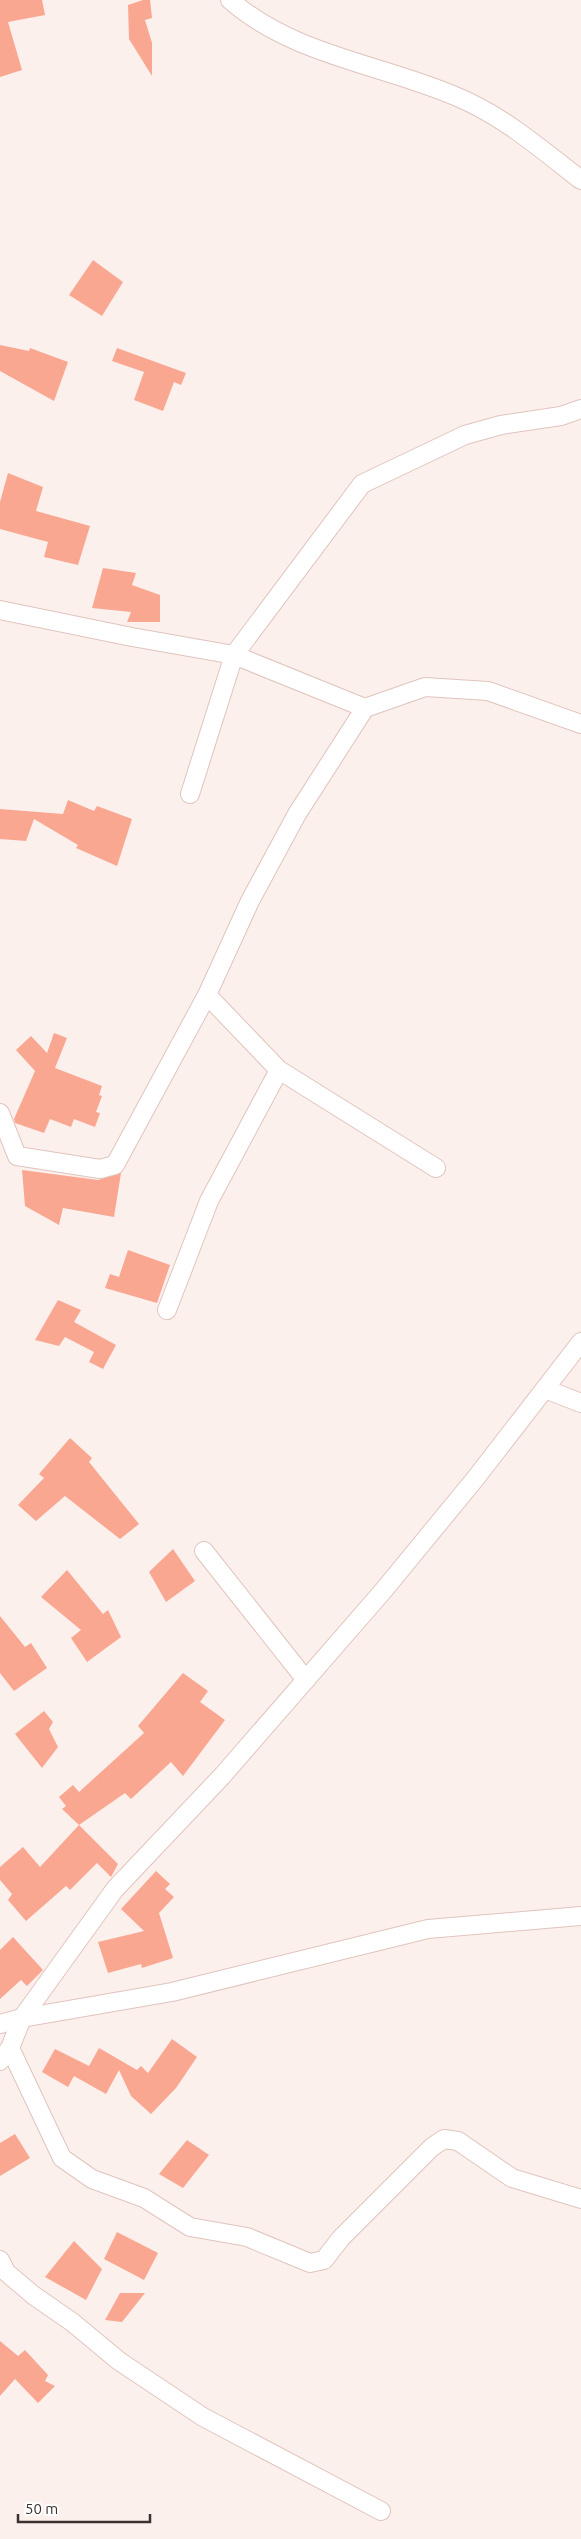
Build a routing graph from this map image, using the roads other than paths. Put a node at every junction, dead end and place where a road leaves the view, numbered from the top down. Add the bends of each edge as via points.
1 (230, 0) edge
2 (581, 180) edge
3 (581, 409) edge
4 (0, 610) edge
5 (234, 655) junction
6 (365, 708) junction
7 (581, 724) edge
8 (190, 794) dead end
9 (206, 995) junction
10 (279, 1070) junction
11 (0, 1113) edge
12 (8, 1153) edge
13 (436, 1168) dead end
14 (167, 1310) dead end
15 (581, 1342) edge
16 (545, 1389) junction
17 (581, 1403) edge
18 (204, 1551) dead end
19 (306, 1680) junction
20 (581, 1916) edge
21 (22, 2018) junction
22 (0, 2024) edge
23 (3, 2053) edge
24 (581, 2199) edge
25 (0, 2260) edge
26 (381, 2511) dead end

1 - 2 street via 249,17 299,42 456,96 512,126
3 - 5 street via 465,435 362,484
4 - 5 street
5 - 6 street
5 - 8 street
6 - 7 street via 425,687 488,691
6 - 9 street via 298,814 250,901
9 - 10 street
9 - 12 street via 115,1164 100,1169
10 - 13 street
10 - 14 street via 209,1202
11 - 12 street
15 - 16 street
16 - 17 street
16 - 19 street via 383,1591
18 - 19 street
19 - 21 street via 115,1890
20 - 21 street via 428,1929 172,1992
21 - 22 street
21 - 23 street
23 - 24 street via 62,2158 92,2179 144,2198 190,2227 247,2237 310,2263 324,2260 341,2238 432,2147 444,2139 458,2141 512,2178
25 - 26 street via 6,2272 33,2295 119,2361 172,2396 203,2416

